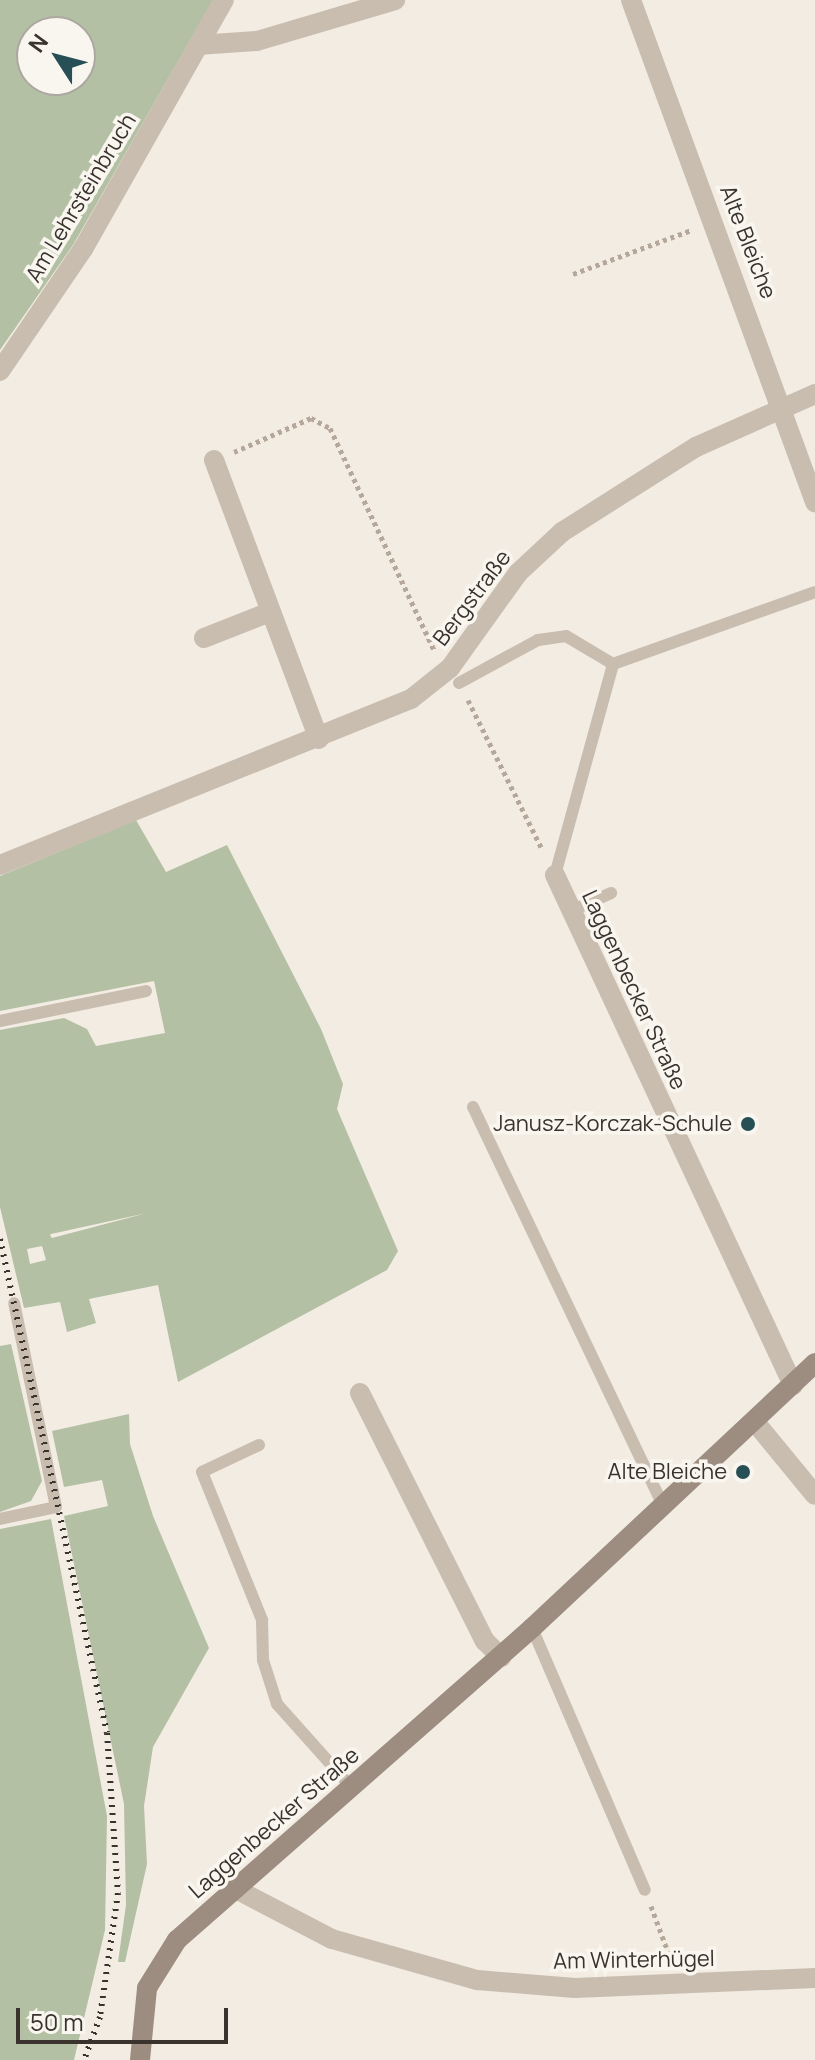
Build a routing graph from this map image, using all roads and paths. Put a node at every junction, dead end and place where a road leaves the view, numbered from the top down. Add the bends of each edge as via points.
1 (224, 0) edge
2 (395, 0) edge
3 (631, 0) edge
4 (198, 45) junction
5 (715, 222) junction
6 (573, 274) dead end
7 (0, 371) edge
8 (815, 394) edge
9 (784, 407) junction
10 (214, 460) joint
11 (815, 502) edge
12 (815, 592) edge
13 (270, 612) junction
14 (204, 638) dead end
15 (613, 664) junction
16 (454, 675) junction
17 (319, 739) junction
18 (0, 865) edge
19 (555, 875) junction
20 (611, 893) dead end
21 (571, 911) junction
22 (146, 991) dead end
23 (0, 1021) edge
24 (473, 1107) dead end
25 (14, 1303) dead end
26 (815, 1363) edge
27 (793, 1385) junction
28 (360, 1393) dead end
29 (755, 1422) junction
30 (259, 1445) dead end
31 (815, 1495) edge
32 (664, 1507) junction
33 (0, 1519) edge
34 (532, 1628) junction
35 (501, 1657) junction
36 (352, 1788) junction
37 (234, 1888) junction
38 (645, 1890) joint
39 (815, 1978) edge
40 (680, 1984) junction
41 (140, 2060) edge

1 - 4 street, Am Lehrsteinbruch
2 - 4 street via 257,41
3 - 5 street, Alte Bleiche
4 - 7 street, Am Lehrsteinbruch via 83,249
5 - 6 path
5 - 9 street, Alte Bleiche
8 - 9 street, Bergstraße
9 - 11 street, Alte Bleiche
9 - 16 street, Bergstraße via 696,447 562,532 518,573
10 - 13 street
10 - 16 path via 311,418 330,428 426,641
12 - 15 lane
13 - 14 street
13 - 17 street
15 - 16 lane via 566,636 538,640
15 - 19 lane
16 - 17 street, Bergstraße
16 - 19 path
17 - 18 street, Bergstraße
19 - 21 street, Laggenbecker Straße
20 - 21 lane
21 - 27 street, Laggenbecker Straße
22 - 23 lane
24 - 32 lane
25 - 33 lane via 56,1507
26 - 27 street, Laggenbecker Straße
27 - 29 street, Laggenbecker Straße
28 - 35 street via 485,1641
29 - 31 street
29 - 32 street, Laggenbecker Straße
30 - 36 lane via 202,1472 262,1620 263,1660 277,1704
32 - 34 street, Laggenbecker Straße
34 - 35 street, Laggenbecker Straße
34 - 38 lane
35 - 36 street, Laggenbecker Straße
36 - 37 street, Laggenbecker Straße
37 - 40 street, Am Winterhügel via 318,1933 408,1966 575,1988
37 - 41 street, Laggenbecker Straße via 160,1963 139,2014
38 - 40 path
39 - 40 street, Am Winterhügel

